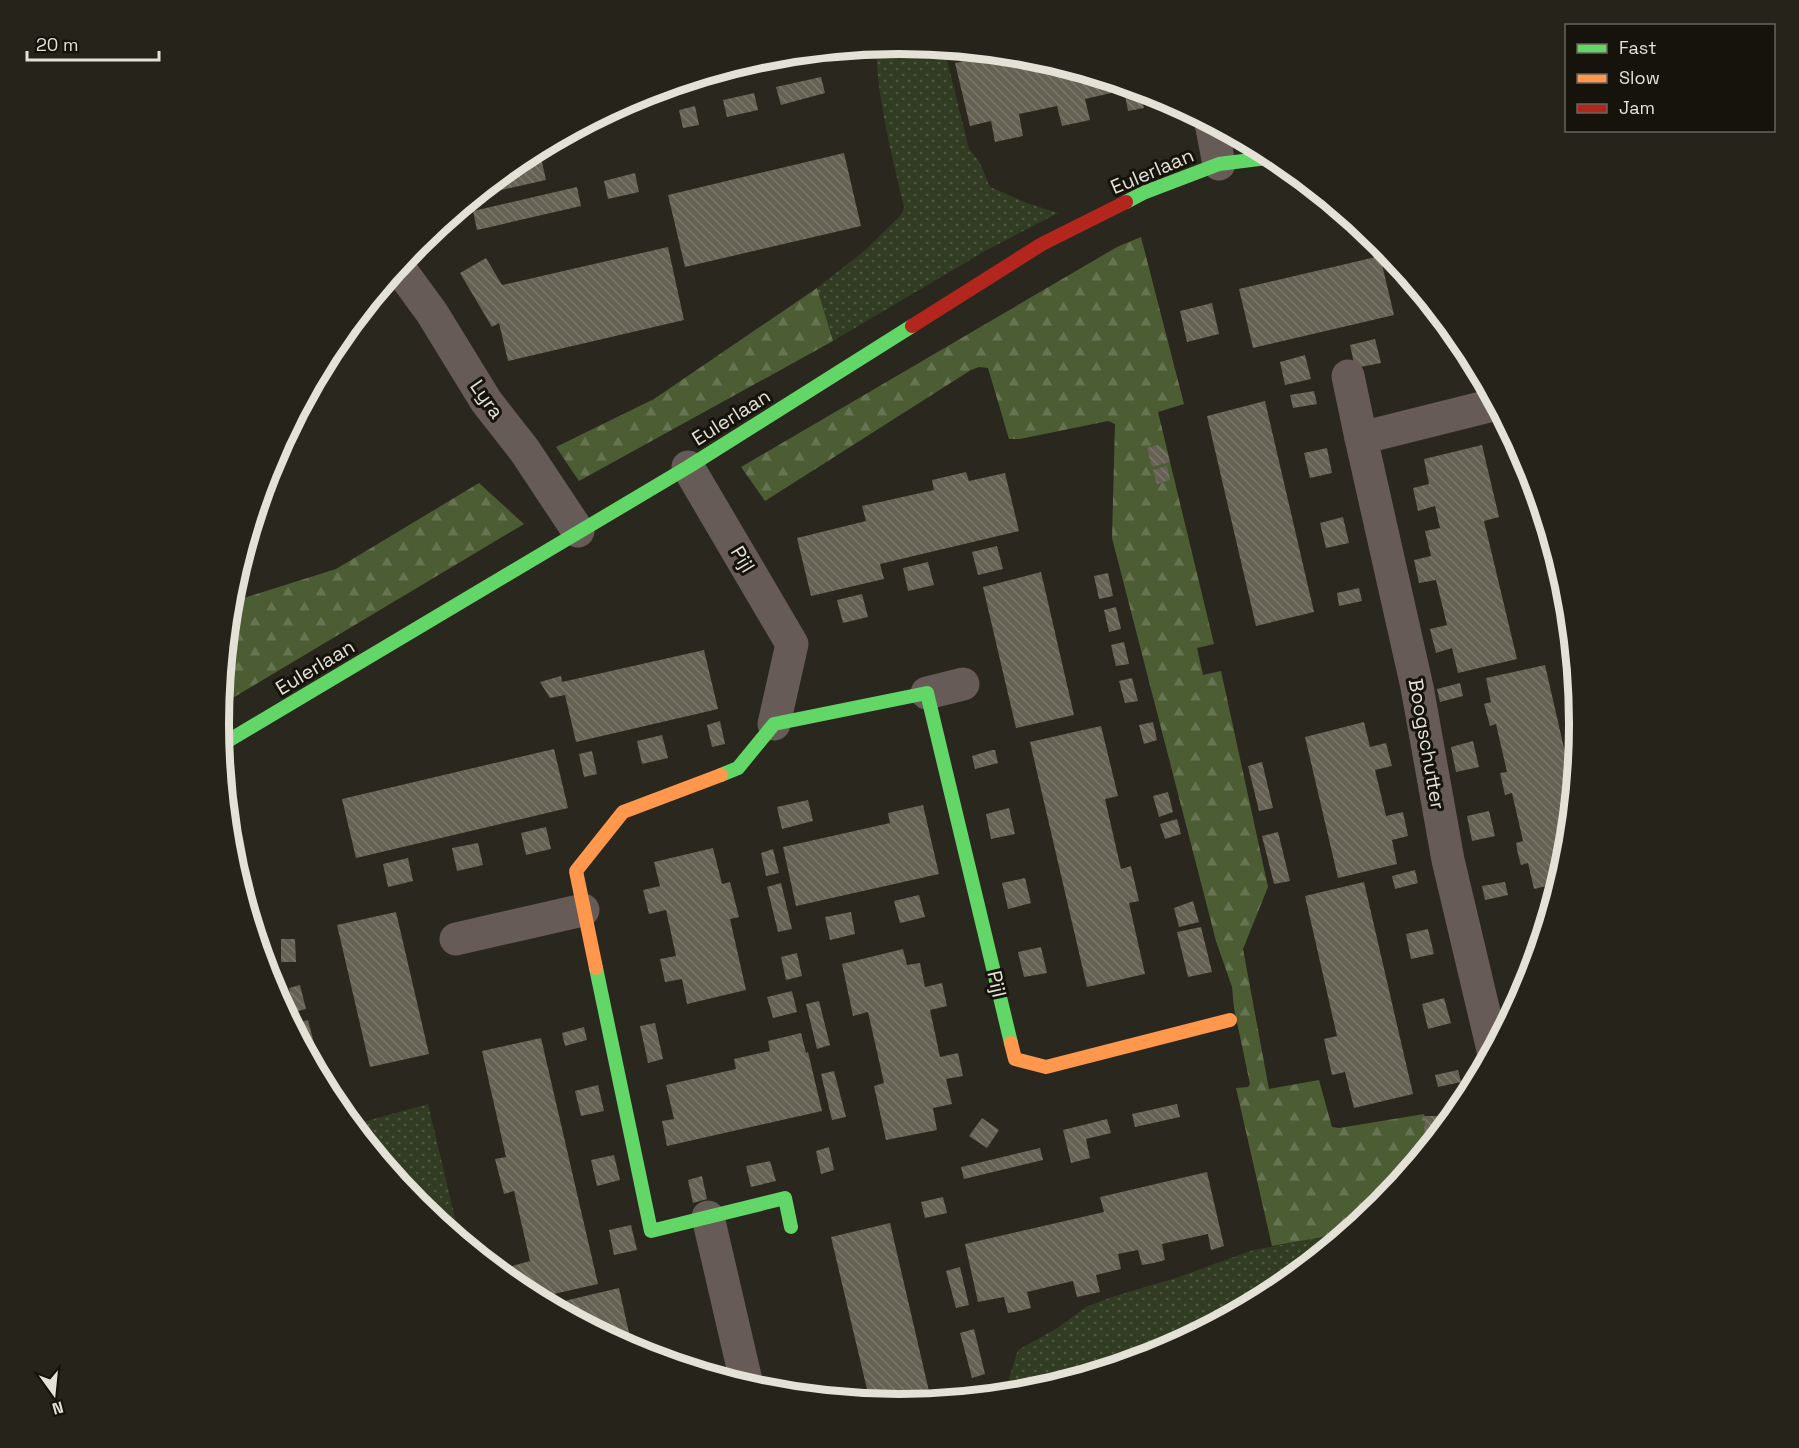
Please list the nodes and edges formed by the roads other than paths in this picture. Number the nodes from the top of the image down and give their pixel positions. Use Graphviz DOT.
graph roads {
  1 [pos="1213,132"];
  2 [pos="1259,159"];
  3 [pos="1219,164"];
  4 [pos="403,274"];
  5 [pos="1348,376"];
  6 [pos="1489,406"];
  7 [pos="1361,438"];
  8 [pos="688,467"];
  9 [pos="578,531"];
  10 [pos="963,684"];
  11 [pos="927,693"];
  12 [pos="774,724"];
  13 [pos="230,740"];
  14 [pos="583,910"];
  15 [pos="456,939"];
  16 [pos="1230,1020"];
  17 [pos="1490,1039"];
  18 [pos="708,1217"];
  19 [pos="791,1227"];
  20 [pos="745,1375"];
  1 -- 3 [label="street"];
  2 -- 3 [label="street, Eulerlaan"];
  3 -- 8 [label="street, Eulerlaan"];
  4 -- 9 [label="street, Lyra"];
  5 -- 7 [label="street, Boogschutter"];
  6 -- 7 [label="street"];
  7 -- 17 [label="street, Boogschutter"];
  8 -- 9 [label="street, Eulerlaan"];
  8 -- 12 [label="street, Pijl"];
  9 -- 13 [label="street, Eulerlaan"];
  10 -- 11 [label="street"];
  11 -- 12 [label="street"];
  11 -- 16 [label="street, Pijl"];
  12 -- 14 [label="street, Pijl"];
  14 -- 15 [label="street"];
  14 -- 18 [label="street, Pijl"];
  18 -- 19 [label="street, Pijl"];
  18 -- 20 [label="street"];
}
